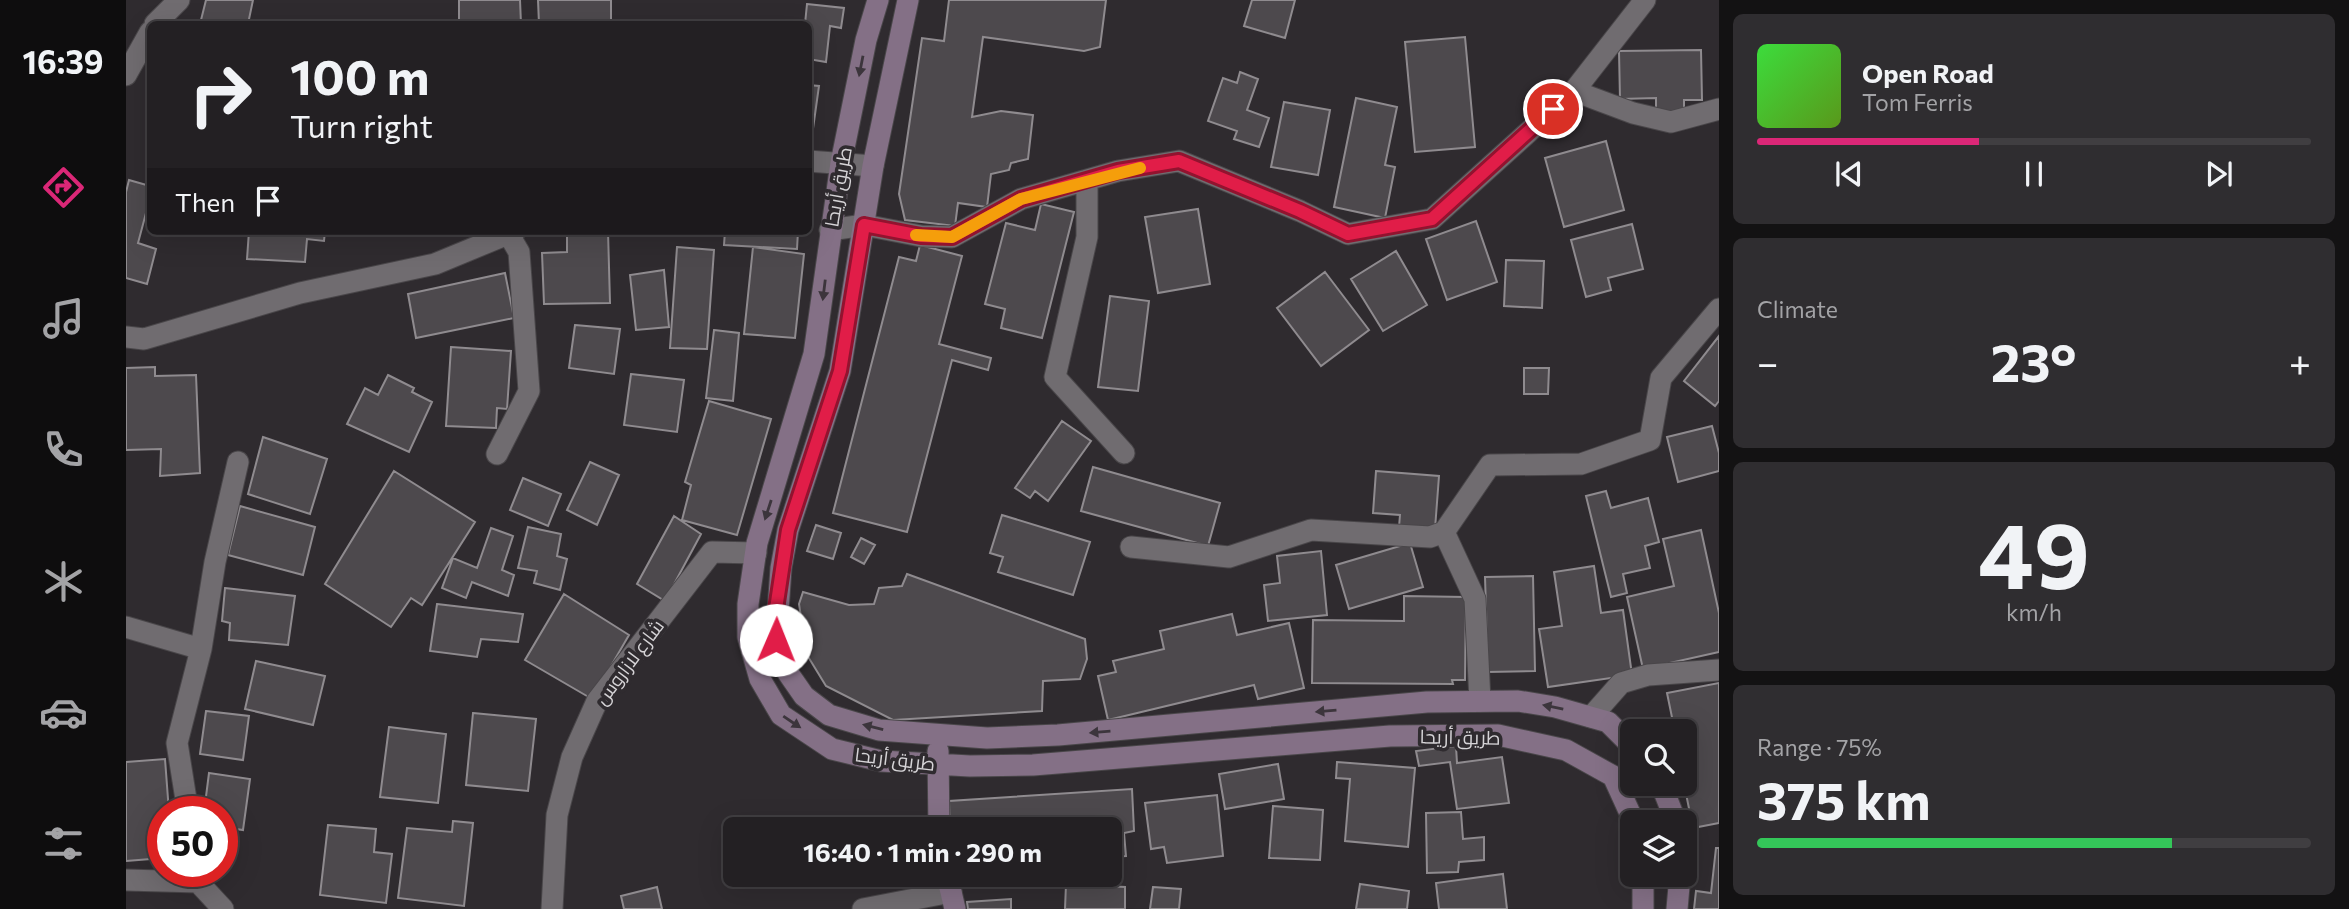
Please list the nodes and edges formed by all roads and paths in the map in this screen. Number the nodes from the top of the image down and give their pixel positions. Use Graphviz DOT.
graph roads {
  1 [pos="179,0"];
  2 [pos="878,0"];
  3 [pos="908,0"];
  4 [pos="1645,0"];
  5 [pos="158,21"];
  6 [pos="147,37"];
  7 [pos="126,75"];
  8 [pos="1574,91"];
  9 [pos="1719,109"];
  10 [pos="812,160"];
  11 [pos="841,163"];
  12 [pos="873,166"];
  13 [pos="1087,180"];
  14 [pos="864,225"];
  15 [pos="830,230"];
  16 [pos="507,235"];
  17 [pos="513,235"];
  18 [pos="1719,309"];
  19 [pos="126,337"];
  20 [pos="1124,453"];
  21 [pos="497,454"];
  22 [pos="238,463"];
  23 [pos="1444,532"];
  24 [pos="1131,547"];
  25 [pos="756,553"];
  26 [pos="126,627"];
  27 [pos="201,649"];
  28 [pos="1719,670"];
  29 [pos="1480,701"];
  30 [pos="1591,717"];
  31 [pos="939,734"];
  32 [pos="1620,734"];
  33 [pos="937,765"];
  34 [pos="185,796"];
  35 [pos="1629,810"];
  36 [pos="939,817"];
  37 [pos="147,879"];
  38 [pos="126,880"];
  39 [pos="206,887"];
  40 [pos="1643,887"];
  41 [pos="1679,887"];
  42 [pos="951,892"];
  43 [pos="223,909"];
  44 [pos="552,909"];
  45 [pos="863,909"];
  46 [pos="1643,909"];
  47 [pos="1677,909"];
  1 -- 5 [label="street"];
  2 -- 11 [label="main road, طريق أريحا, one-way"];
  3 -- 12 [label="main road, طريق أريحا"];
  4 -- 8 [label="street"];
  6 -- 7 [label="street"];
  8 -- 9 [label="street"];
  8 -- 13 [label="street"];
  10 -- 11 [label="street"];
  11 -- 12 [label="street"];
  11 -- 15 [label="main road, طريق أريحا"];
  12 -- 14 [label="main road, طريق أريحا"];
  13 -- 14 [label="street"];
  13 -- 20 [label="street"];
  14 -- 15 [label="street"];
  31 -- 14 [label="main road, طريق أريحا, one-way"];
  15 -- 25 [label="main road, طريق أريحا, one-way"];
  16 -- 19 [label="street"];
  17 -- 21 [label="street"];
  18 -- 23 [label="street"];
  22 -- 27 [label="street"];
  23 -- 24 [label="street"];
  23 -- 29 [label="street"];
  25 -- 33 [label="main road, طريق أريحا, one-way"];
  25 -- 44 [label="street, شارع لازاروس"];
  26 -- 27 [label="street"];
  27 -- 34 [label="street"];
  28 -- 30 [label="street"];
  30 -- 29 [label="main road, طريق أريحا, one-way"];
  29 -- 31 [label="main road, طريق أريحا, one-way"];
  30 -- 32 [label="main road, طريق أريحا"];
  31 -- 33 [label="main road"];
  33 -- 35 [label="main road, طريق أريحا"];
  33 -- 36 [label="main road"];
  37 -- 38 [label="street"];
  39 -- 43 [label="street"];
  40 -- 46 [label="main road"];
  41 -- 47 [label="main road"];
  42 -- 45 [label="street"];
}
